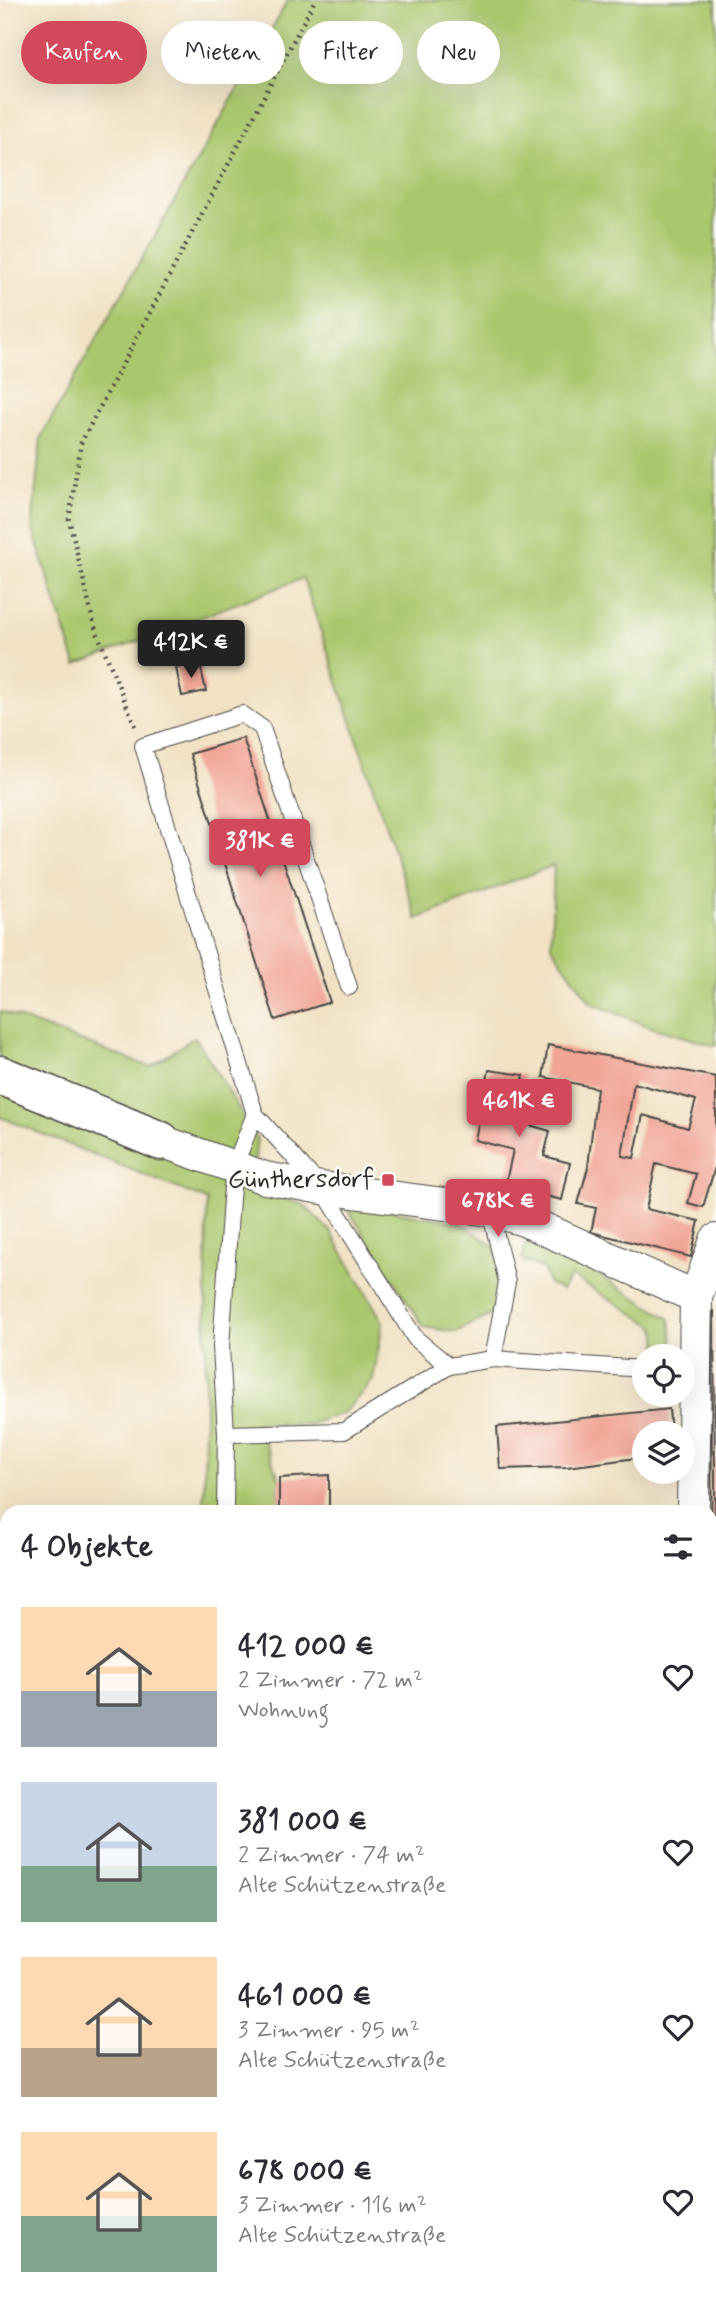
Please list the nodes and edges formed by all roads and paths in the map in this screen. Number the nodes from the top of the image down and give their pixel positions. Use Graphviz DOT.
graph roads {
  1 [pos="315,0"];
  2 [pos="143,746"];
  3 [pos="349,987"];
  4 [pos="0,1075"];
  5 [pos="255,1114"];
  6 [pos="176,1146"];
  7 [pos="234,1167"];
  8 [pos="310,1186"];
  9 [pos="490,1210"];
  10 [pos="716,1240"];
  11 [pos="696,1297"];
  12 [pos="691,1344"];
  13 [pos="493,1359"];
  14 [pos="449,1366"];
  15 [pos="632,1368"];
  16 [pos="689,1407"];
  17 [pos="226,1434"];
  18 [pos="225,1505"];
  19 [pos="693,1505"];
  1 -- 2 [label="path"];
  2 -- 3 [label="lane"];
  2 -- 5 [label="lane"];
  4 -- 6 [label="street"];
  5 -- 7 [label="lane"];
  5 -- 8 [label="lane"];
  6 -- 7 [label="street"];
  7 -- 8 [label="street"];
  7 -- 17 [label="lane"];
  8 -- 9 [label="street"];
  8 -- 14 [label="lane"];
  9 -- 11 [label="street"];
  9 -- 13 [label="lane"];
  10 -- 11 [label="street"];
  11 -- 12 [label="street"];
  13 -- 14 [label="lane"];
  13 -- 15 [label="lane"];
  14 -- 17 [label="lane"];
  16 -- 19 [label="street"];
  17 -- 18 [label="lane"];
}
